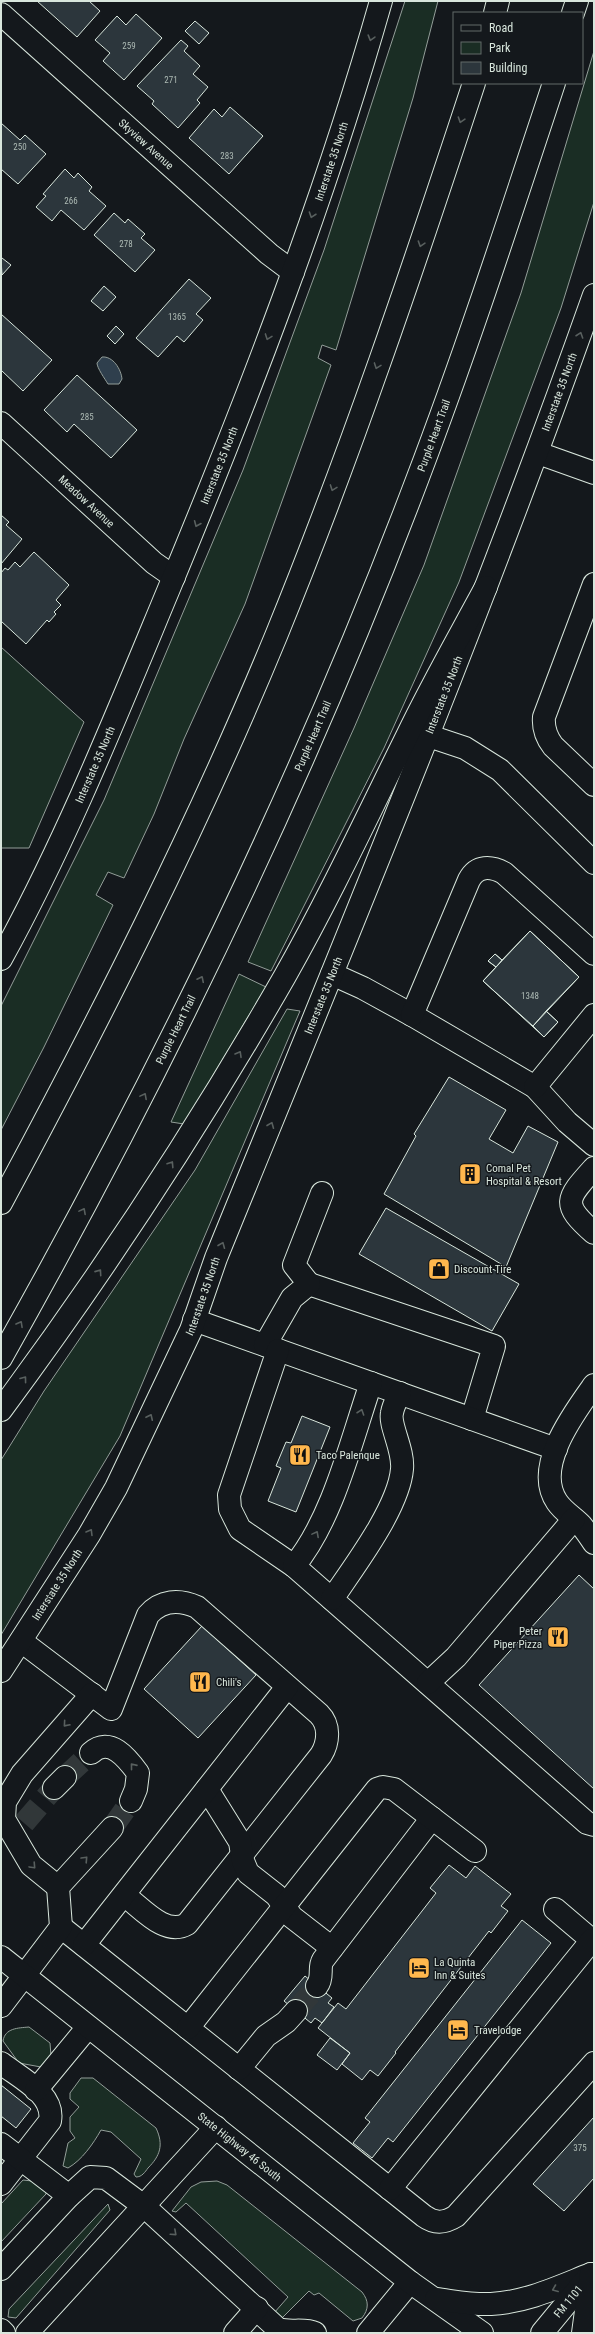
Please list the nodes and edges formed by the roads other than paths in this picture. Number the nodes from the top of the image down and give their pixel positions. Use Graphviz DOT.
graph roads {
  1 [pos="381,1"];
  2 [pos="490,1"];
  3 [pos="498,1"];
  4 [pos="576,1"];
  5 [pos="489,12"];
  6 [pos="495,12"];
  7 [pos="573,12"];
  8 [pos="1,14"];
  9 [pos="474,84"];
  10 [pos="554,84"];
  11 [pos="293,272"];
  12 [pos="594,295"];
  13 [pos="1,423"];
  14 [pos="538,453"];
  15 [pos="594,473"];
  16 [pos="174,577"];
  17 [pos="594,584"];
  18 [pos="486,587"];
  19 [pos="429,736"];
  20 [pos="594,785"];
  21 [pos="594,863"];
  22 [pos="590,943"];
  23 [pos="1,960"];
  24 [pos="332,974"];
  25 [pos="412,1015"];
  26 [pos="594,1015"];
  27 [pos="535,1087"];
  28 [pos="594,1145"];
  29 [pos="594,1168"];
  30 [pos="322,1193"];
  31 [pos="1,1203"];
  32 [pos="594,1233"];
  33 [pos="309,1284"];
  34 [pos="194,1320"];
  35 [pos="271,1347"];
  36 [pos="1,1358"];
  37 [pos="371,1383"];
  38 [pos="594,1385"];
  39 [pos="400,1393"];
  40 [pos="588,1408"];
  41 [pos="1,1410"];
  42 [pos="472,1419"];
  43 [pos="556,1449"];
  44 [pos="574,1519"];
  45 [pos="594,1543"];
  46 [pos="294,1566"];
  47 [pos="332,1599"];
  48 [pos="21,1641"];
  49 [pos="1,1671"];
  50 [pos="428,1683"];
  51 [pos="287,1687"];
  52 [pos="92,1694"];
  53 [pos="91,1753"];
  54 [pos="207,1789"];
  55 [pos="131,1801"];
  56 [pos="432,1818"];
  57 [pos="594,1825"];
  58 [pos="112,1828"];
  59 [pos="475,1851"];
  60 [pos="243,1854"];
  61 [pos="58,1887"];
  62 [pos="124,1895"];
  63 [pos="284,1906"];
  64 [pos="556,1909"];
  65 [pos="61,1927"];
  66 [pos="593,1941"];
  67 [pos="84,1945"];
  68 [pos="332,1948"];
  69 [pos="1,1957"];
  70 [pos="25,1977"];
  71 [pos="317,1986"];
  72 [pos="1,2006"];
  73 [pos="296,2010"];
  74 [pos="88,2027"];
  75 [pos="188,2028"];
  76 [pos="1,2063"];
  77 [pos="594,2063"];
  78 [pos="239,2069"];
  79 [pos="36,2090"];
  80 [pos="216,2127"];
  81 [pos="1,2144"];
  82 [pos="21,2160"];
  83 [pos="1,2184"];
  84 [pos="390,2189"];
  85 [pos="69,2196"];
  86 [pos="145,2207"];
  87 [pos="1,2269"];
  88 [pos="592,2272"];
  89 [pos="410,2282"];
  90 [pos="434,2299"];
  91 [pos="257,2308"];
  92 [pos="1,2330"];
  93 [pos="283,2332"];
  94 [pos="4,2333"];
  95 [pos="27,2333"];
  96 [pos="235,2333"];
  97 [pos="315,2333"];
  98 [pos="368,2333"];
  99 [pos="482,2333"];
  100 [pos="542,2333"];
  101 [pos="583,2333"];
  1 -- 11 [label="main road, Interstate 35 North, one-way"];
  2 -- 5 [label="main road"];
  3 -- 6 [label="main road"];
  4 -- 7 [label="main road"];
  8 -- 11 [label="main road, Skyview Avenue"];
  9 -- 31 [label="main road, one-way"];
  36 -- 10 [label="main road, Purple Heart Trail, one-way"];
  11 -- 16 [label="main road, Interstate 35 North, one-way"];
  14 -- 12 [label="main road, Interstate 35 North, one-way"];
  13 -- 16 [label="main road, Meadow Avenue"];
  14 -- 15 [label="main road"];
  14 -- 18 [label="main road, Interstate 35 North"];
  16 -- 23 [label="main road, Interstate 35 North"];
  17 -- 20 [label="main road"];
  18 -- 19 [label="main road, Interstate 35 North"];
  41 -- 18 [label="main road, one-way"];
  19 -- 21 [label="main road"];
  19 -- 24 [label="main road, Interstate 35 North"];
  22 -- 25 [label="main road"];
  24 -- 25 [label="main road"];
  34 -- 24 [label="main road, Interstate 35 North, one-way"];
  25 -- 27 [label="main road"];
  26 -- 27 [label="main road"];
  27 -- 28 [label="main road"];
  29 -- 32 [label="main road"];
  30 -- 33 [label="main road"];
  33 -- 35 [label="main road"];
  33 -- 42 [label="main road"];
  34 -- 35 [label="main road"];
  48 -- 34 [label="main road, Interstate 35 North, one-way"];
  35 -- 37 [label="main road"];
  35 -- 46 [label="main road"];
  37 -- 39 [label="main road"];
  46 -- 37 [label="main road, one-way"];
  38 -- 40 [label="main road"];
  39 -- 42 [label="main road"];
  39 -- 47 [label="main road"];
  40 -- 43 [label="main road"];
  42 -- 43 [label="main road"];
  43 -- 44 [label="main road"];
  44 -- 45 [label="main road"];
  44 -- 50 [label="main road"];
  46 -- 47 [label="main road"];
  47 -- 50 [label="main road"];
  48 -- 49 [label="main road, Interstate 35 North"];
  48 -- 52 [label="main road"];
  50 -- 57 [label="main road"];
  51 -- 52 [label="main road"];
  51 -- 54 [label="main road"];
  51 -- 60 [label="main road"];
  52 -- 61 [label="main road, one-way"];
  55 -- 53 [label="main road, one-way"];
  54 -- 60 [label="main road"];
  54 -- 62 [label="main road"];
  56 -- 59 [label="main road"];
  56 -- 63 [label="main road"];
  56 -- 68 [label="main road"];
  61 -- 58 [label="main road, one-way"];
  60 -- 62 [label="main road"];
  60 -- 63 [label="main road"];
  61 -- 65 [label="main road"];
  62 -- 67 [label="main road"];
  63 -- 68 [label="main road"];
  63 -- 75 [label="main road"];
  64 -- 66 [label="main road"];
  65 -- 67 [label="main road"];
  65 -- 70 [label="main road"];
  66 -- 84 [label="main road"];
  67 -- 75 [label="main road"];
  68 -- 71 [label="main road"];
  69 -- 70 [label="main road, State Highway 46 South"];
  70 -- 72 [label="main road"];
  70 -- 74 [label="main road, State Highway 46 South"];
  73 -- 78 [label="main road"];
  74 -- 79 [label="main road"];
  74 -- 80 [label="main road, State Highway 46 South"];
  75 -- 78 [label="main road"];
  76 -- 79 [label="main road"];
  77 -- 84 [label="main road"];
  78 -- 84 [label="main road"];
  79 -- 82 [label="main road"];
  80 -- 86 [label="main road"];
  80 -- 89 [label="main road, State Highway 46 South"];
  81 -- 82 [label="main road"];
  82 -- 83 [label="main road"];
  82 -- 85 [label="main road"];
  85 -- 86 [label="main road"];
  85 -- 87 [label="main road"];
  86 -- 91 [label="main road, one-way"];
  86 -- 95 [label="main road"];
  88 -- 90 [label="main road, one-way"];
  88 -- 100 [label="main road, FM 1101 / FM 1101"];
  88 -- 101 [label="main road"];
  89 -- 90 [label="main road, State Highway 46 South"];
  89 -- 98 [label="main road"];
  90 -- 99 [label="main road, State Highway 46 South"];
  91 -- 93 [label="main road"];
  91 -- 96 [label="main road"];
  92 -- 94 [label="main road"];
  93 -- 97 [label="main road"];
}
